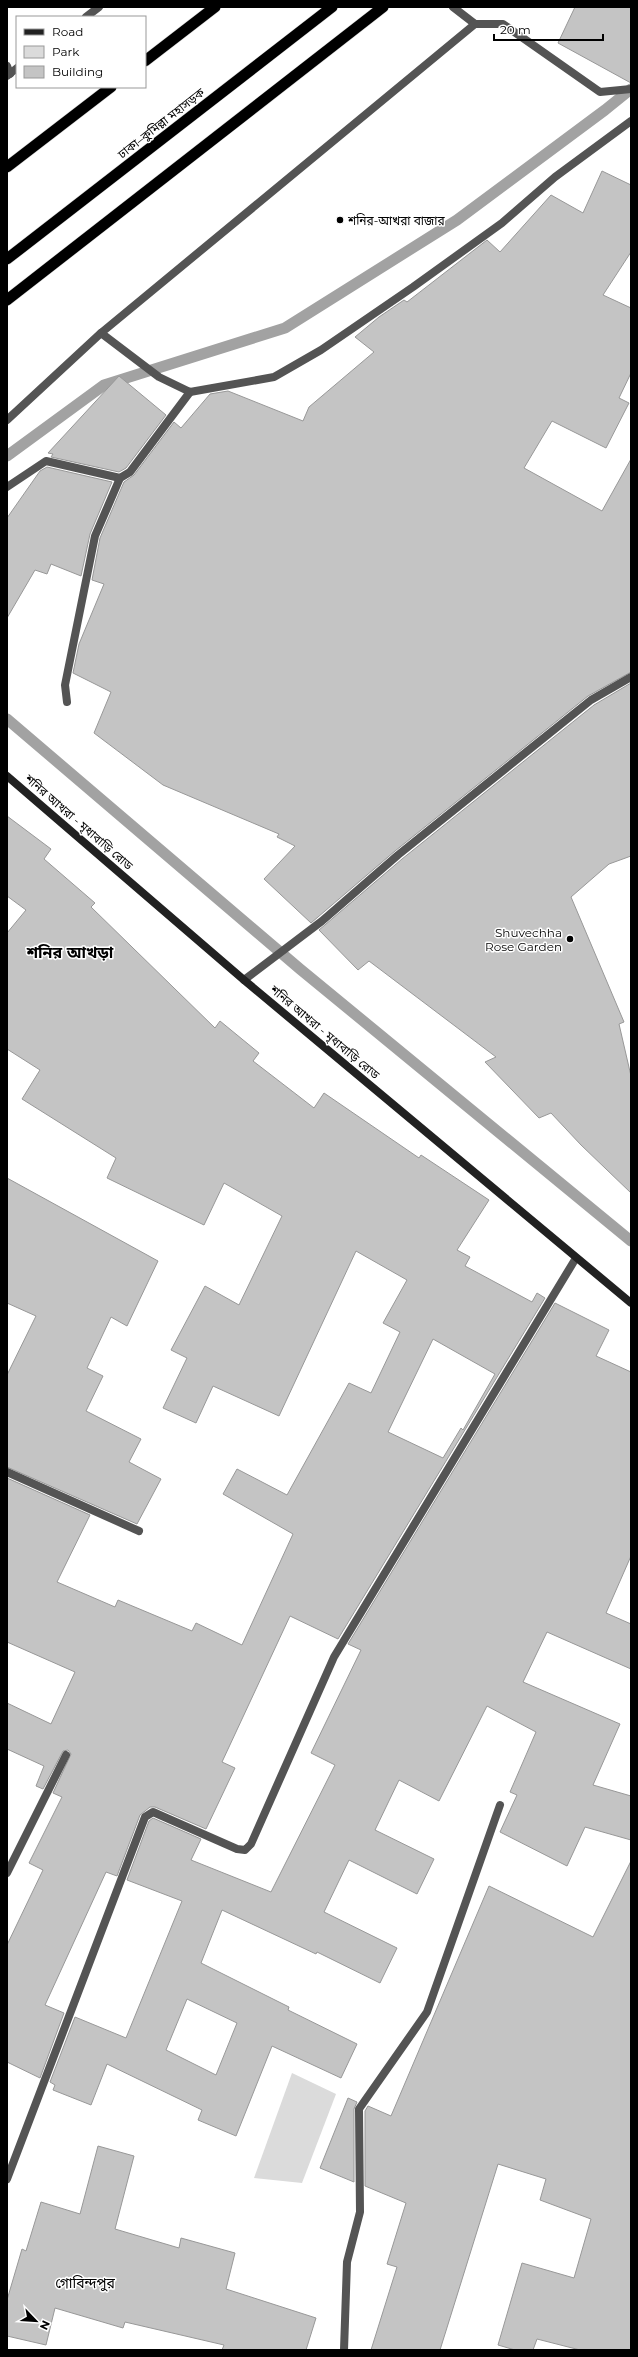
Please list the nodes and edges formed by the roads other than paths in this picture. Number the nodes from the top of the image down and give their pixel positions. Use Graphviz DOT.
graph roads {
  1 [pos="99,7"];
  2 [pos="215,7"];
  3 [pos="332,7"];
  4 [pos="383,7"];
  5 [pos="453,7"];
  6 [pos="87,16"];
  7 [pos="474,24"];
  8 [pos="146,60"];
  9 [pos="7,66"];
  10 [pos="16,69"];
  11 [pos="8,75"];
  12 [pos="110,88"];
  13 [pos="631,89"];
  14 [pos="631,121"];
  15 [pos="7,167"];
  16 [pos="7,259"];
  17 [pos="7,300"];
  18 [pos="101,333"];
  19 [pos="190,392"];
  20 [pos="7,420"];
  21 [pos="120,478"];
  22 [pos="7,487"];
  23 [pos="631,677"];
  24 [pos="67,702"];
  25 [pos="7,776"];
  26 [pos="244,980"];
  27 [pos="576,1258"];
  28 [pos="631,1302"];
  29 [pos="7,1472"];
  30 [pos="139,1531"];
  31 [pos="66,1754"];
  32 [pos="500,1805"];
  33 [pos="7,1873"];
  34 [pos="7,2179"];
  35 [pos="344,2350"];
  1 -- 6 [label="street"];
  2 -- 8 [label="highway"];
  3 -- 16 [label="highway, ঢাকা–কুমিল্লা মহাসড়ক"];
  4 -- 17 [label="highway"];
  5 -- 7 [label="street"];
  7 -- 13 [label="street"];
  7 -- 18 [label="street"];
  9 -- 11 [label="street"];
  10 -- 11 [label="street"];
  12 -- 15 [label="highway"];
  14 -- 19 [label="street"];
  18 -- 19 [label="street"];
  18 -- 20 [label="street"];
  19 -- 21 [label="street"];
  21 -- 22 [label="street"];
  21 -- 24 [label="street"];
  23 -- 26 [label="street"];
  25 -- 26 [label="main road, শনির আখরা - মৃধাবাড়ি রোড"];
  26 -- 27 [label="main road, শনির আখরা - মৃধাবাড়ি রোড"];
  27 -- 28 [label="main road, শনির আখরা - মৃধাবাড়ি রোড"];
  27 -- 34 [label="street"];
  29 -- 30 [label="street"];
  31 -- 33 [label="street"];
  32 -- 35 [label="street"];
}
